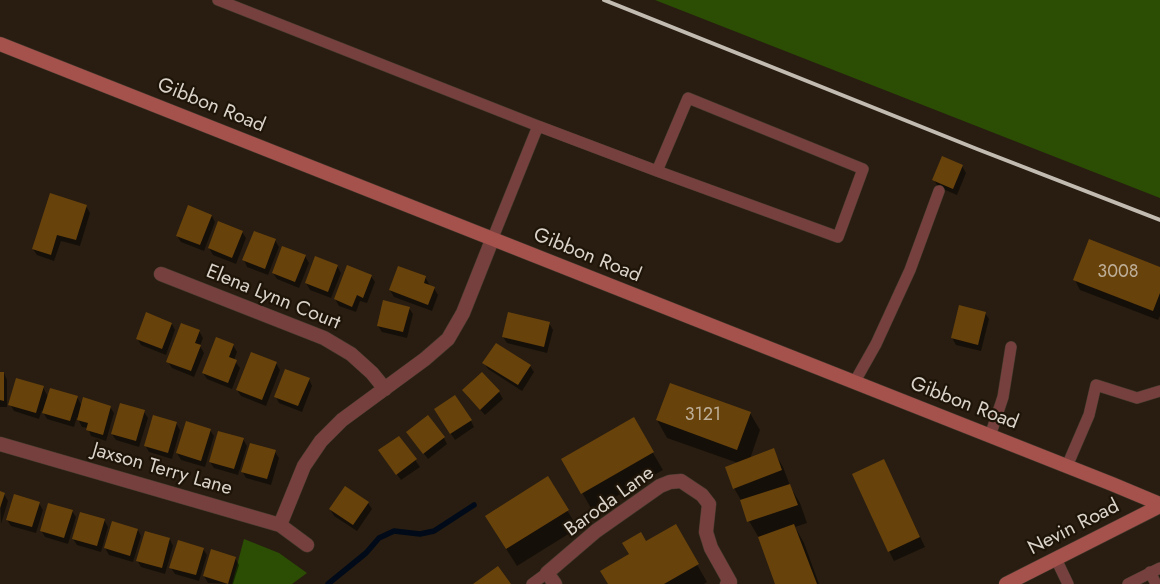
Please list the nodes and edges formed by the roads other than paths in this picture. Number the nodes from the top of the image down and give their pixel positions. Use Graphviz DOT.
graph roads {
  1 [pos="218,0"];
  2 [pos="0,44"];
  3 [pos="538,126"];
  4 [pos="657,171"];
  5 [pos="939,191"];
  6 [pos="492,240"];
  7 [pos="161,274"];
  8 [pos="1011,347"];
  9 [pos="854,383"];
  10 [pos="384,389"];
  11 [pos="1160,391"];
  12 [pos="990,436"];
  13 [pos="0,444"];
  14 [pos="1067,466"];
  15 [pos="1160,505"];
  16 [pos="280,525"];
  17 [pos="308,545"];
  18 [pos="1056,559"];
  19 [pos="1155,570"];
  20 [pos="551,579"];
  21 [pos="1014,582"];
  22 [pos="532,584"];
  23 [pos="727,584"];
  24 [pos="1068,584"];
  25 [pos="1128,584"];
  26 [pos="1156,584"];
  1 -- 3 [label="lane"];
  2 -- 6 [label="main road, Gibbon Road"];
  3 -- 4 [label="lane"];
  3 -- 6 [label="lane"];
  4 -- 4 [label="lane"];
  5 -- 9 [label="lane"];
  6 -- 9 [label="main road, Gibbon Road"];
  6 -- 10 [label="street"];
  7 -- 10 [label="street, Elena Lynn Court"];
  8 -- 12 [label="lane"];
  9 -- 12 [label="main road, Gibbon Road"];
  10 -- 16 [label="street"];
  11 -- 14 [label="lane"];
  12 -- 14 [label="main road, Gibbon Road"];
  13 -- 16 [label="street, Jaxson Terry Lane"];
  14 -- 15 [label="main road, Gibbon Road"];
  15 -- 18 [label="main road, Nevin Road"];
  16 -- 17 [label="street, Jaxson Terry Lane"];
  18 -- 21 [label="main road, Nevin Road"];
  18 -- 24 [label="lane"];
  19 -- 25 [label="lane"];
  19 -- 26 [label="lane"];
  20 -- 22 [label="lane"];
  20 -- 23 [label="street, Baroda Lane"];
}
